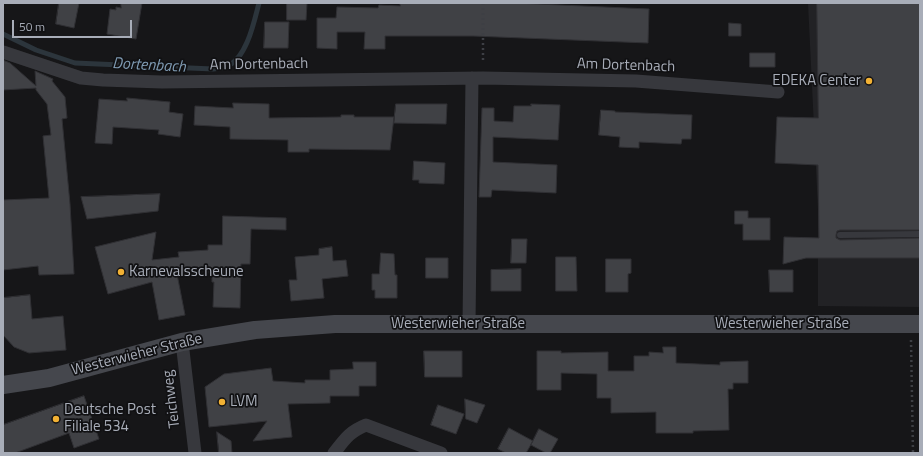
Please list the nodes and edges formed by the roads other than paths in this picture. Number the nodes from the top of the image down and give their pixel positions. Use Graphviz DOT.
graph roads {
  1 [pos="3,52"];
  2 [pos="478,78"];
  3 [pos="778,92"];
  4 [pos="920,234"];
  5 [pos="840,235"];
  6 [pos="469,324"];
  7 [pos="915,324"];
  8 [pos="182,342"];
  9 [pos="3,384"];
  10 [pos="195,453"];
  11 [pos="334,453"];
  12 [pos="441,453"];
  1 -- 2 [label="street, Am Dortenbach"];
  2 -- 3 [label="street, Am Dortenbach"];
  2 -- 6 [label="street"];
  4 -- 5 [label="lane"];
  6 -- 7 [label="main road, Westerwieher Straße"];
  6 -- 8 [label="main road, Westerwieher Straße"];
  8 -- 9 [label="main road, Westerwieher Straße"];
  8 -- 10 [label="street, Teichweg"];
  11 -- 12 [label="street"];
}
